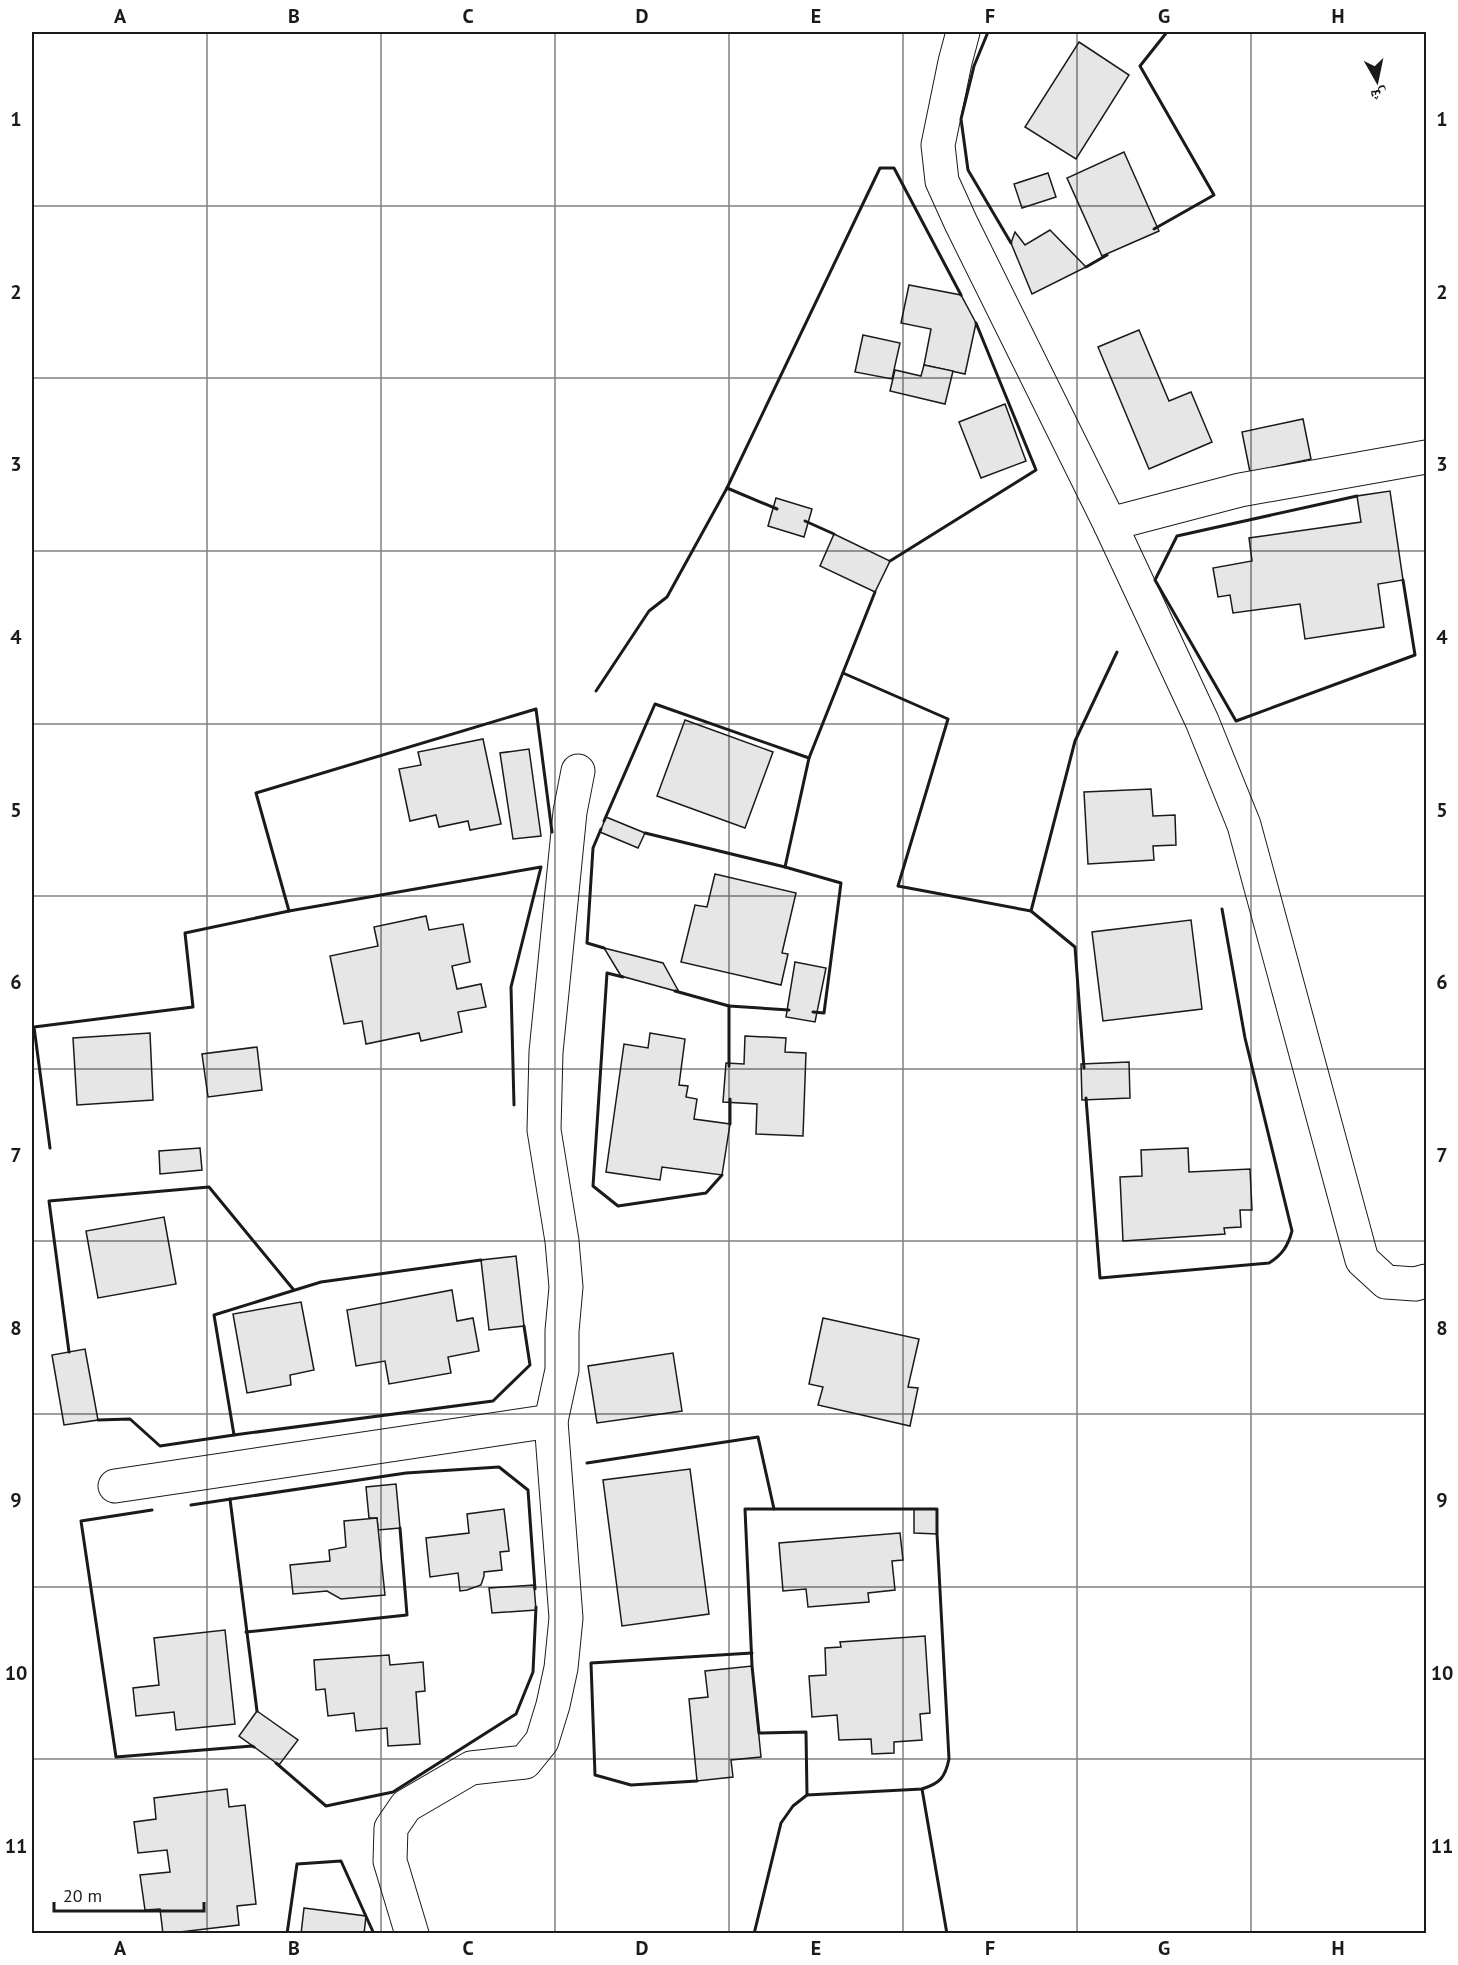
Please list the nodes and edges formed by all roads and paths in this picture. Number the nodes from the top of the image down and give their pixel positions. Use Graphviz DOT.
graph roads {
  1 [pos="963,32"];
  2 [pos="1426,457"];
  3 [pos="1110,524"];
  4 [pos="578,771"];
  5 [pos="1426,1281"];
  6 [pos="551,1421"];
  7 [pos="115,1486"];
  8 [pos="412,1934"];
  1 -- 3 [label="street"];
  2 -- 3 [label="street"];
  3 -- 5 [label="street"];
  4 -- 6 [label="street"];
  6 -- 7 [label="street"];
  6 -- 8 [label="street"];
}
